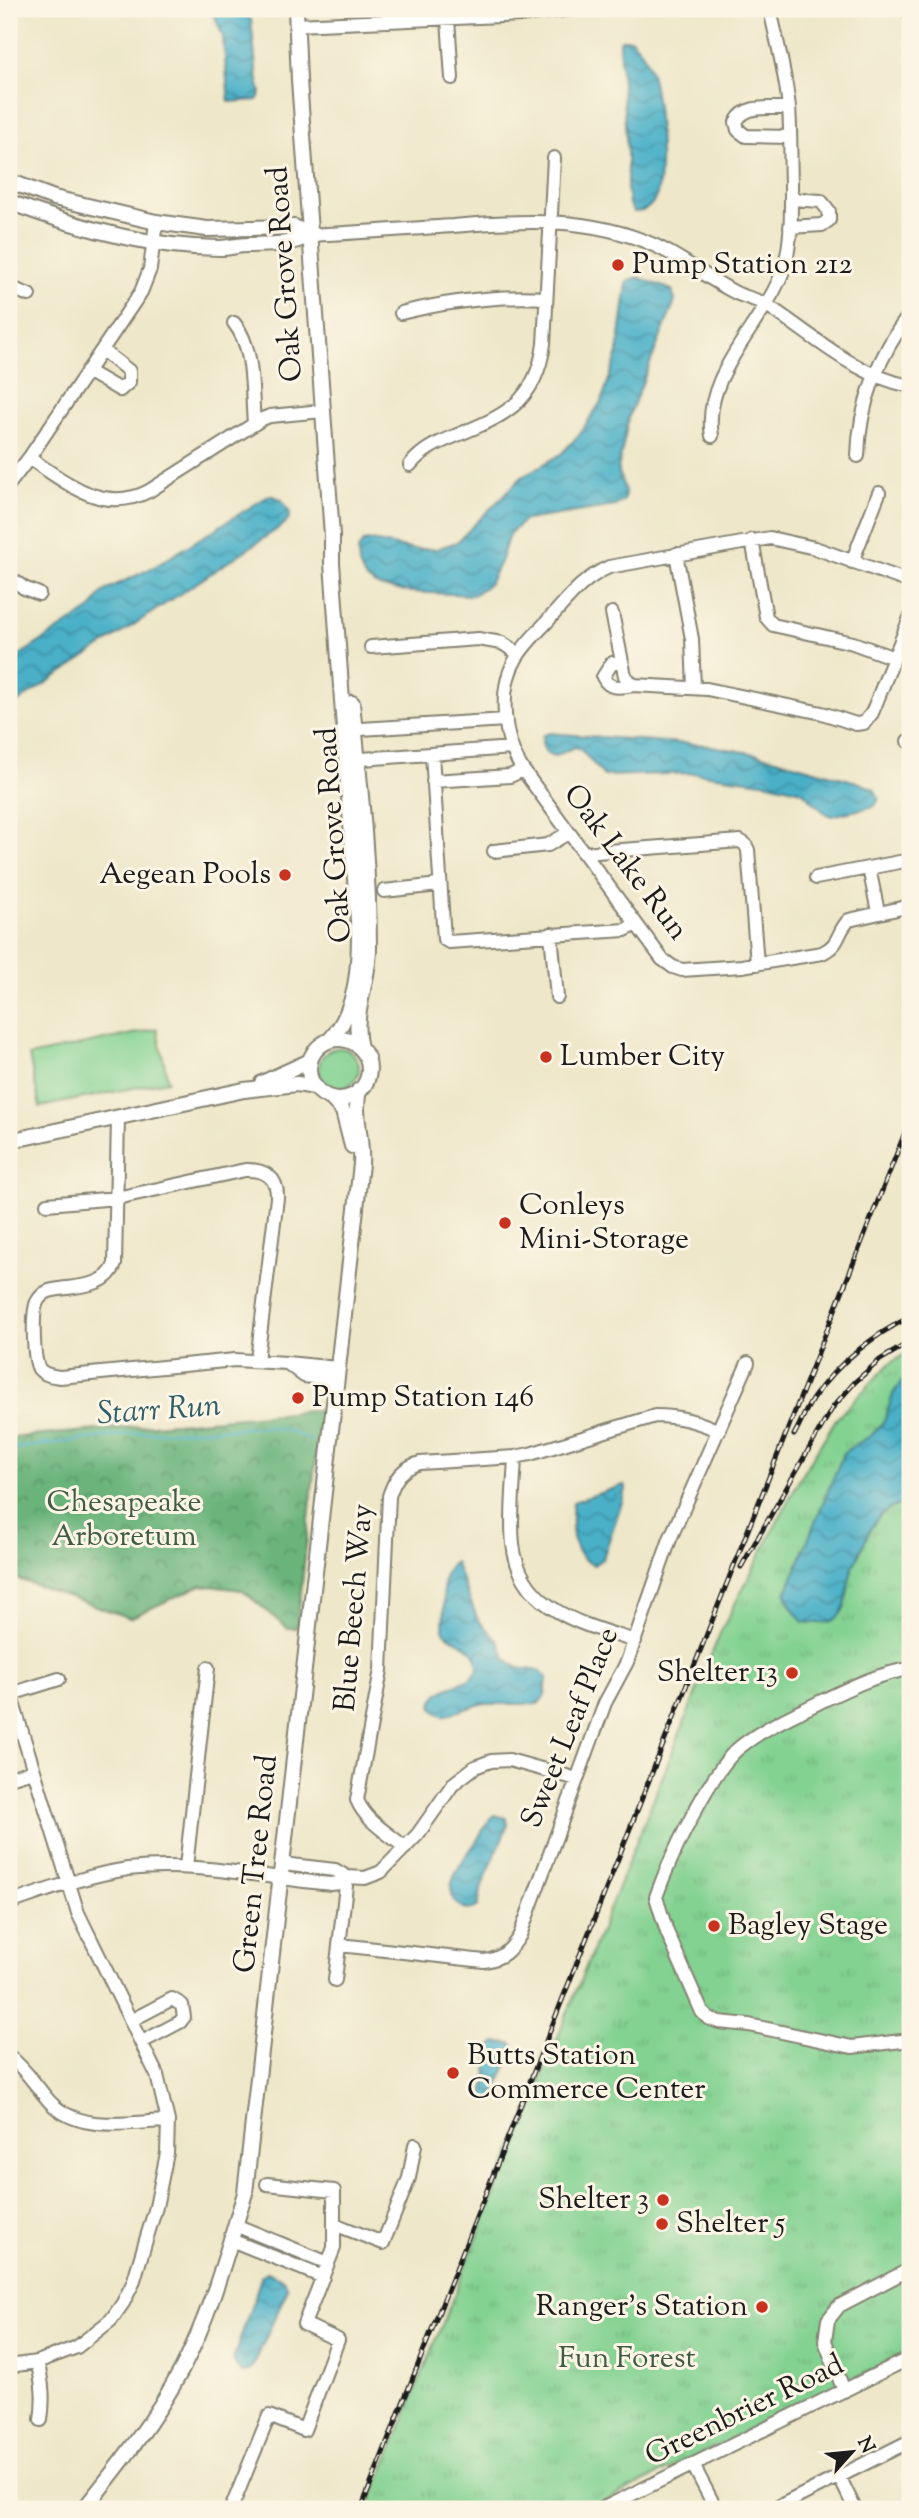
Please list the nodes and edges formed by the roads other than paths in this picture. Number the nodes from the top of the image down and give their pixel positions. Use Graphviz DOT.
graph roads {
  1 [pos="296,9"];
  2 [pos="574,9"];
  3 [pos="771,9"];
  4 [pos="909,9"];
  5 [pos="910,15"];
  6 [pos="448,19"];
  7 [pos="296,25"];
  8 [pos="452,78"];
  9 [pos="789,108"];
  10 [pos="790,137"];
  11 [pos="554,158"];
  12 [pos="11,182"];
  13 [pos="791,199"];
  14 [pos="9,203"];
  15 [pos="550,221"];
  16 [pos="156,222"];
  17 [pos="790,227"];
  18 [pos="310,235"];
  19 [pos="154,242"];
  20 [pos="9,287"];
  21 [pos="29,295"];
  22 [pos="546,298"];
  23 [pos="765,304"];
  24 [pos="401,313"];
  25 [pos="910,314"];
  26 [pos="234,323"];
  27 [pos="102,350"];
  28 [pos="87,371"];
  29 [pos="876,375"];
  30 [pos="910,386"];
  31 [pos="323,411"];
  32 [pos="254,423"];
  33 [pos="712,436"];
  34 [pos="858,456"];
  35 [pos="29,458"];
  36 [pos="410,465"];
  37 [pos="9,484"];
  38 [pos="879,493"];
  39 [pos="752,540"];
  40 [pos="676,554"];
  41 [pos="852,562"];
  42 [pos="9,577"];
  43 [pos="910,582"];
  44 [pos="39,594"];
  45 [pos="612,613"];
  46 [pos="910,618"];
  47 [pos="371,648"];
  48 [pos="519,654"];
  49 [pos="894,658"];
  50 [pos="622,661"];
  51 [pos="633,685"];
  52 [pos="694,688"];
  53 [pos="506,720"];
  54 [pos="350,730"];
  55 [pos="512,748"];
  56 [pos="432,754"];
  57 [pos="352,760"];
  58 [pos="523,771"];
  59 [pos="433,781"];
  60 [pos="568,832"];
  61 [pos="494,851"];
  62 [pos="583,853"];
  63 [pos="910,860"];
  64 [pos="869,868"];
  65 [pos="816,878"];
  66 [pos="439,885"];
  67 [pos="384,891"];
  68 [pos="910,906"];
  69 [pos="878,912"];
  70 [pos="636,924"];
  71 [pos="551,934"];
  72 [pos="757,964"];
  73 [pos="557,996"];
  74 [pos="330,1040"];
  75 [pos="360,1048"];
  76 [pos="310,1061"];
  77 [pos="315,1087"];
  78 [pos="244,1090"];
  79 [pos="359,1090"];
  80 [pos="331,1098"];
  81 [pos="118,1118"];
  82 [pos="9,1140"];
  83 [pos="358,1184"];
  84 [pos="117,1198"];
  85 [pos="47,1203"];
  86 [pos="257,1360"];
  87 [pos="748,1363"];
  88 [pos="336,1374"];
  89 [pos="719,1431"];
  90 [pos="515,1457"];
  91 [pos="635,1641"];
  92 [pos="208,1668"];
  93 [pos="910,1669"];
  94 [pos="59,1679"];
  95 [pos="10,1692"];
  96 [pos="33,1770"];
  97 [pos="9,1778"];
  98 [pos="577,1779"];
  99 [pos="405,1848"];
  100 [pos="283,1864"];
  101 [pos="186,1867"];
  102 [pos="347,1877"];
  103 [pos="281,1879"];
  104 [pos="69,1884"];
  105 [pos="9,1903"];
  106 [pos="340,1945"];
  107 [pos="335,1980"];
  108 [pos="132,2020"];
  109 [pos="910,2040"];
  110 [pos="142,2042"];
  111 [pos="9,2056"];
  112 [pos="168,2121"];
  113 [pos="415,2145"];
  114 [pos="267,2184"];
  115 [pos="334,2224"];
  116 [pos="233,2232"];
  117 [pos="328,2263"];
  118 [pos="910,2269"];
  119 [pos="323,2277"];
  120 [pos="910,2358"];
  121 [pos="37,2362"];
  122 [pos="9,2366"];
  123 [pos="844,2391"];
  124 [pos="41,2420"];
  125 [pos="910,2441"];
  126 [pos="694,2465"];
  127 [pos="839,2476"];
  128 [pos="611,2507"];
  129 [pos="84,2509"];
  130 [pos="231,2509"];
  131 [pos="716,2509"];
  132 [pos="774,2509"];
  133 [pos="855,2509"];
  1 -- 7 [label="street, Oak Grove Road"];
  2 -- 6 [label="street"];
  3 -- 9 [label="street"];
  4 -- 5 [label="street"];
  6 -- 7 [label="street"];
  6 -- 8 [label="street"];
  7 -- 18 [label="street, Oak Grove Road"];
  9 -- 10 [label="street"];
  9 -- 10 [label="street"];
  10 -- 13 [label="street"];
  11 -- 15 [label="street"];
  12 -- 14 [label="street"];
  12 -- 16 [label="street"];
  13 -- 17 [label="street"];
  13 -- 17 [label="street"];
  14 -- 19 [label="street"];
  15 -- 18 [label="street"];
  15 -- 22 [label="street"];
  15 -- 23 [label="street"];
  16 -- 18 [label="street"];
  16 -- 19 [label="street"];
  17 -- 23 [label="street"];
  18 -- 19 [label="street"];
  18 -- 31 [label="street, Oak Grove Road"];
  19 -- 27 [label="street"];
  20 -- 21 [label="street"];
  22 -- 24 [label="street"];
  22 -- 36 [label="street"];
  23 -- 29 [label="street"];
  23 -- 33 [label="street"];
  25 -- 29 [label="street"];
  26 -- 32 [label="street"];
  27 -- 28 [label="street"];
  27 -- 28 [label="street"];
  28 -- 35 [label="street"];
  29 -- 30 [label="street"];
  29 -- 34 [label="street"];
  31 -- 32 [label="street"];
  31 -- 54 [label="street, Oak Grove Road"];
  32 -- 35 [label="street"];
  35 -- 37 [label="street"];
  38 -- 41 [label="street"];
  39 -- 40 [label="street"];
  39 -- 41 [label="street"];
  39 -- 49 [label="street"];
  40 -- 48 [label="street"];
  40 -- 52 [label="street"];
  41 -- 43 [label="street"];
  42 -- 44 [label="street"];
  45 -- 50 [label="street"];
  46 -- 49 [label="street"];
  47 -- 48 [label="street"];
  48 -- 53 [label="street, Oak Lake Run"];
  49 -- 52 [label="street"];
  50 -- 51 [label="street"];
  50 -- 51 [label="street"];
  51 -- 52 [label="street"];
  53 -- 54 [label="street"];
  53 -- 55 [label="street, Oak Lake Run"];
  54 -- 57 [label="street, Oak Grove Road"];
  55 -- 56 [label="street"];
  55 -- 58 [label="street, Oak Lake Run"];
  56 -- 57 [label="street"];
  56 -- 59 [label="street"];
  57 -- 74 [label="street, Oak Grove Road"];
  57 -- 75 [label="street, Oak Grove Road"];
  58 -- 59 [label="street"];
  58 -- 60 [label="street, Oak Lake Run"];
  59 -- 66 [label="street"];
  60 -- 61 [label="street"];
  60 -- 62 [label="street, Oak Lake Run"];
  62 -- 70 [label="street, Oak Lake Run"];
  62 -- 72 [label="street"];
  63 -- 64 [label="street"];
  64 -- 65 [label="street"];
  64 -- 69 [label="street"];
  66 -- 67 [label="street"];
  66 -- 71 [label="street"];
  68 -- 69 [label="street, Oak Lake Run"];
  69 -- 72 [label="street, Oak Lake Run"];
  70 -- 71 [label="street"];
  70 -- 72 [label="street, Oak Lake Run"];
  71 -- 73 [label="street"];
  74 -- 75 [label="street"];
  74 -- 76 [label="street"];
  75 -- 79 [label="street"];
  76 -- 77 [label="street"];
  76 -- 78 [label="street"];
  77 -- 78 [label="street"];
  77 -- 80 [label="street"];
  78 -- 81 [label="street"];
  79 -- 80 [label="street"];
  79 -- 83 [label="street, Green Tree Road"];
  80 -- 83 [label="street, Green Tree Road"];
  81 -- 82 [label="street"];
  81 -- 84 [label="street"];
  83 -- 88 [label="street, Green Tree Road"];
  84 -- 85 [label="street"];
  84 -- 86 [label="street"];
  84 -- 86 [label="street"];
  86 -- 88 [label="street"];
  87 -- 89 [label="street, Sweet Leaf Place"];
  88 -- 100 [label="street, Green Tree Road"];
  89 -- 90 [label="street, Blue Beech Way"];
  89 -- 91 [label="street, Sweet Leaf Place"];
  90 -- 91 [label="street"];
  90 -- 99 [label="street, Blue Beech Way"];
  91 -- 98 [label="street, Sweet Leaf Place"];
  92 -- 101 [label="street"];
  93 -- 109 [label="street"];
  94 -- 95 [label="street"];
  95 -- 96 [label="street"];
  96 -- 97 [label="street"];
  96 -- 104 [label="street"];
  98 -- 99 [label="street"];
  98 -- 106 [label="street, Sweet Leaf Place"];
  99 -- 102 [label="street"];
  100 -- 102 [label="street"];
  100 -- 103 [label="street, Green Tree Road"];
  101 -- 103 [label="street"];
  101 -- 104 [label="street"];
  102 -- 103 [label="street"];
  102 -- 106 [label="street"];
  103 -- 116 [label="street, Green Tree Road"];
  104 -- 105 [label="street"];
  104 -- 108 [label="street"];
  106 -- 107 [label="street"];
  108 -- 110 [label="street"];
  108 -- 110 [label="street"];
  110 -- 112 [label="street"];
  111 -- 112 [label="street"];
  112 -- 121 [label="street"];
  113 -- 115 [label="street"];
  114 -- 115 [label="street"];
  115 -- 117 [label="street"];
  116 -- 117 [label="street"];
  116 -- 119 [label="street"];
  116 -- 129 [label="street, Green Tree Road"];
  117 -- 119 [label="street"];
  118 -- 123 [label="street"];
  119 -- 130 [label="street"];
  120 -- 123 [label="street, Greenbrier Road"];
  121 -- 122 [label="street"];
  121 -- 124 [label="street"];
  123 -- 126 [label="street, Greenbrier Road"];
  125 -- 127 [label="street"];
  126 -- 128 [label="street, Greenbrier Road"];
  126 -- 131 [label="street"];
  127 -- 132 [label="street"];
  127 -- 133 [label="street"];
}
